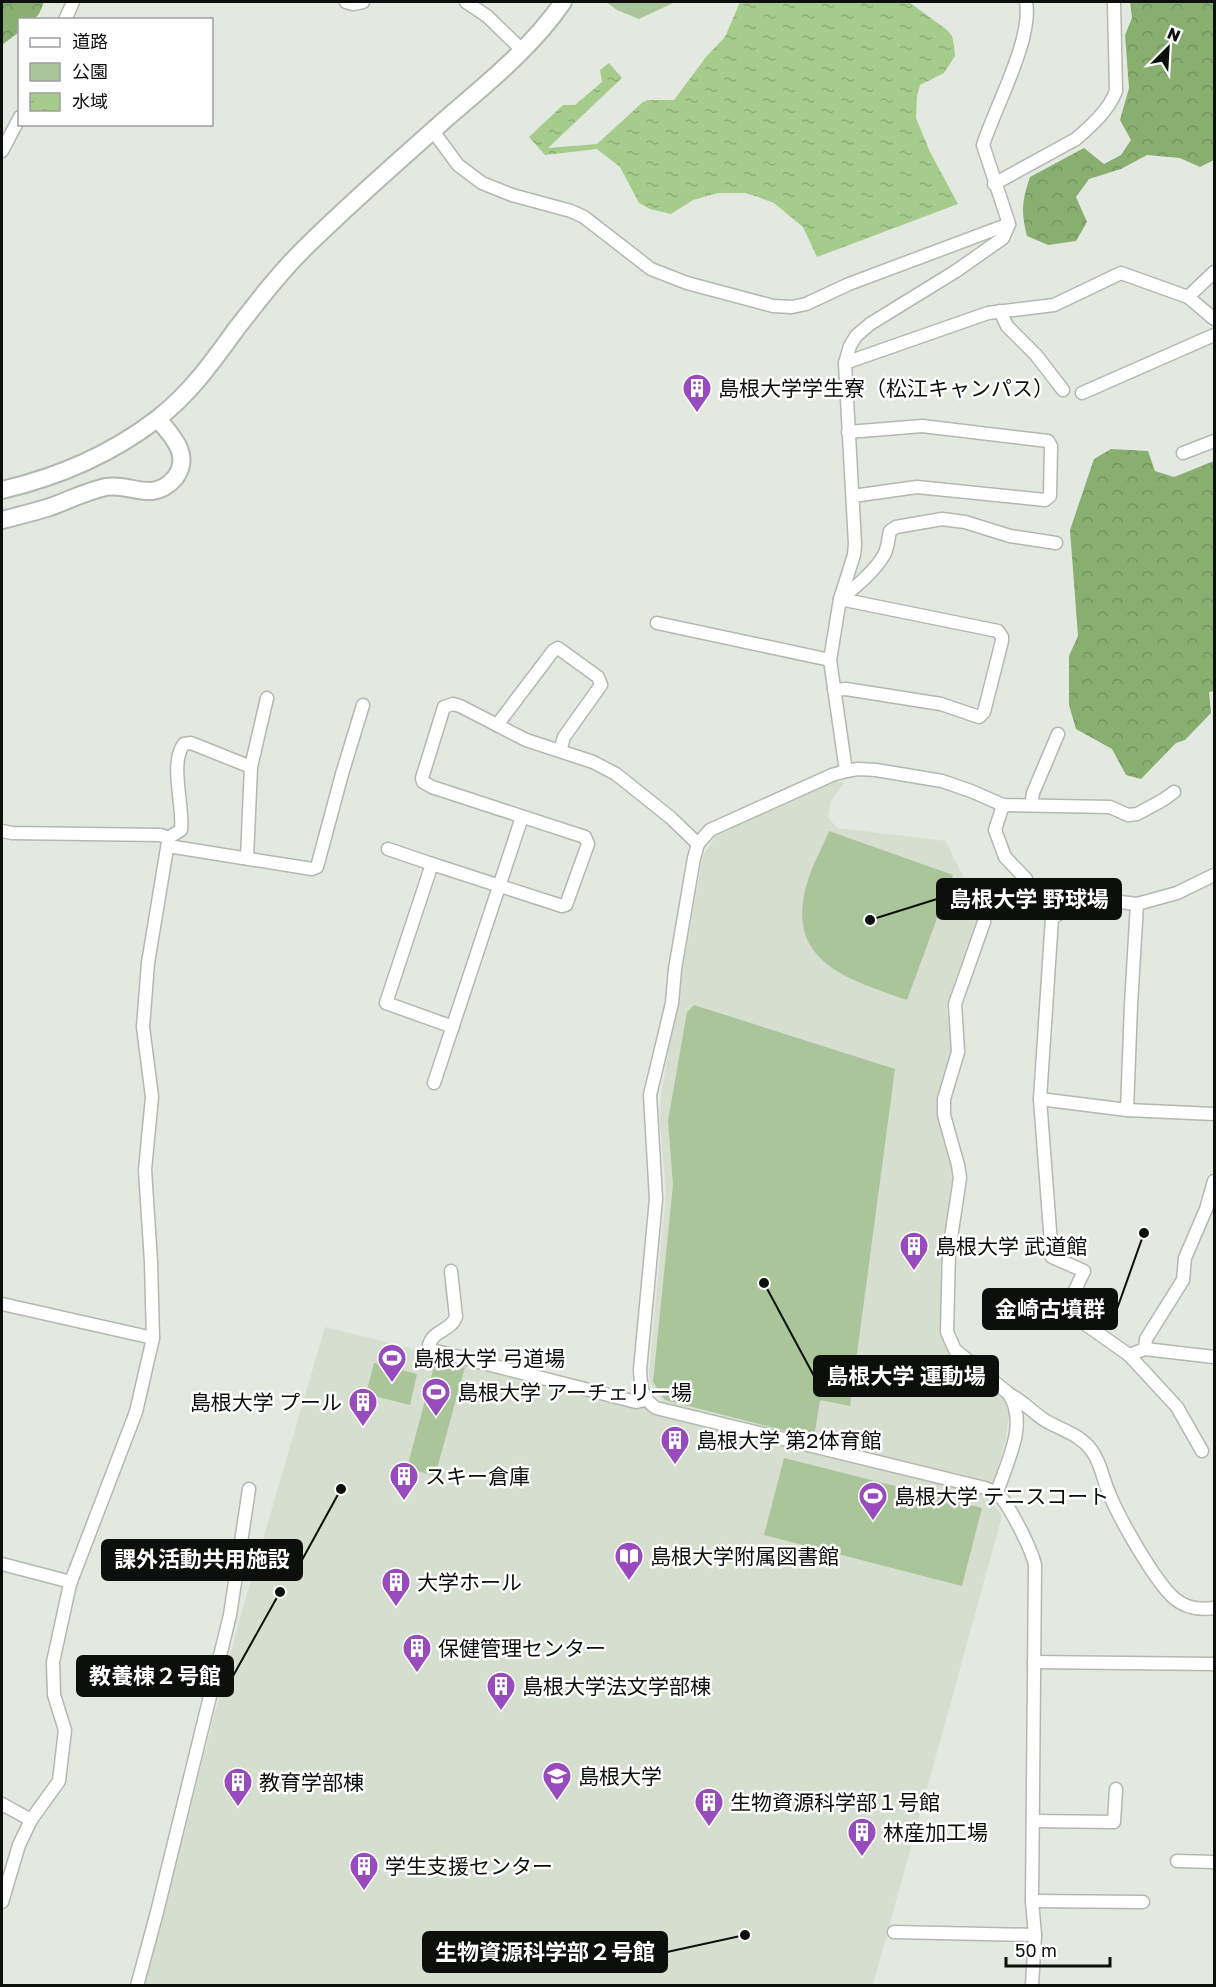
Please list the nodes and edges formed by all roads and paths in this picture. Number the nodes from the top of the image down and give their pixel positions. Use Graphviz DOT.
graph roads {
  1 [pos="73,2"];
  2 [pos="346,2"];
  3 [pos="363,2"];
  4 [pos="466,2"];
  5 [pos="563,2"];
  6 [pos="1026,2"];
  7 [pos="1114,3"];
  8 [pos="66,18"];
  9 [pos="522,50"];
  10 [pos="18,121"];
  11 [pos="433,131"];
  12 [pos="2,151"];
  13 [pos="994,184"];
  14 [pos="1009,224"];
  15 [pos="1215,272"];
  16 [pos="1188,297"];
  17 [pos="1000,311"];
  18 [pos="1215,319"];
  19 [pos="1215,335"];
  20 [pos="845,363"];
  21 [pos="1064,390"];
  22 [pos="1082,393"];
  23 [pos="158,418"];
  24 [pos="848,432"];
  25 [pos="1215,441"];
  26 [pos="1183,453"];
  27 [pos="2,490"];
  28 [pos="853,496"];
  29 [pos="2,520"];
  30 [pos="1056,543"];
  31 [pos="840,599"];
  32 [pos="657,624"];
  33 [pos="830,660"];
  34 [pos="834,690"];
  35 [pos="267,698"];
  36 [pos="363,705"];
  37 [pos="497,725"];
  38 [pos="1058,734"];
  39 [pos="560,751"];
  40 [pos="251,767"];
  41 [pos="846,771"];
  42 [pos="1174,792"];
  43 [pos="1004,805"];
  44 [pos="1031,805"];
  45 [pos="522,817"];
  46 [pos="2,831"];
  47 [pos="168,842"];
  48 [pos="698,844"];
  49 [pos="388,849"];
  50 [pos="247,858"];
  51 [pos="432,864"];
  52 [pos="1215,875"];
  53 [pos="1026,879"];
  54 [pos="500,886"];
  55 [pos="1137,904"];
  56 [pos="984,922"];
  57 [pos="453,1027"];
  58 [pos="434,1083"];
  59 [pos="1040,1099"];
  60 [pos="1127,1110"];
  61 [pos="1215,1114"];
  62 [pos="1215,1181"];
  63 [pos="451,1271"];
  64 [pos="2,1304"];
  65 [pos="153,1338"];
  66 [pos="1145,1349"];
  67 [pos="1129,1355"];
  68 [pos="1215,1357"];
  69 [pos="1008,1393"];
  70 [pos="645,1400"];
  71 [pos="1202,1451"];
  72 [pos="249,1489"];
  73 [pos="997,1492"];
  74 [pos="2,1564"];
  75 [pos="71,1582"];
  76 [pos="1215,1608"];
  77 [pos="1034,1662"];
  78 [pos="1215,1664"];
  79 [pos="1116,1789"];
  80 [pos="2,1804"];
  81 [pos="31,1820"];
  82 [pos="1033,1821"];
  83 [pos="1177,1861"];
  84 [pos="1215,1862"];
  85 [pos="1032,1901"];
  86 [pos="2,1902"];
  87 [pos="1143,1902"];
  88 [pos="894,1932"];
  89 [pos="1035,1935"];
  90 [pos="136,1986"];
  91 [pos="1032,1986"];
  1 -- 8 [label="street"];
  2 -- 3 [label="street"];
  4 -- 9 [label="street"];
  5 -- 9 [label="street"];
  6 -- 13 [label="street"];
  7 -- 13 [label="street"];
  9 -- 11 [label="street"];
  10 -- 12 [label="street"];
  11 -- 14 [label="street"];
  11 -- 23 [label="street"];
  13 -- 14 [label="street"];
  14 -- 20 [label="street"];
  15 -- 16 [label="street"];
  16 -- 17 [label="street"];
  16 -- 18 [label="street"];
  17 -- 20 [label="street"];
  17 -- 21 [label="street"];
  19 -- 22 [label="street"];
  20 -- 24 [label="street"];
  23 -- 27 [label="street"];
  23 -- 29 [label="street"];
  24 -- 28 [label="street"];
  24 -- 28 [label="street"];
  25 -- 26 [label="street"];
  28 -- 31 [label="street"];
  30 -- 31 [label="street"];
  31 -- 33 [label="street"];
  31 -- 34 [label="street"];
  32 -- 33 [label="street"];
  33 -- 34 [label="street"];
  34 -- 41 [label="street"];
  35 -- 40 [label="street"];
  36 -- 50 [label="street"];
  37 -- 39 [label="street"];
  37 -- 39 [label="street"];
  37 -- 45 [label="street"];
  38 -- 44 [label="street"];
  39 -- 48 [label="street"];
  40 -- 47 [label="street"];
  40 -- 50 [label="street"];
  41 -- 43 [label="street"];
  41 -- 48 [label="street"];
  42 -- 44 [label="street"];
  43 -- 44 [label="street"];
  43 -- 53 [label="street"];
  45 -- 54 [label="street"];
  45 -- 54 [label="street"];
  46 -- 47 [label="street"];
  47 -- 50 [label="street"];
  47 -- 65 [label="street"];
  48 -- 70 [label="street"];
  49 -- 51 [label="street"];
  51 -- 54 [label="street"];
  51 -- 57 [label="street"];
  52 -- 55 [label="street"];
  54 -- 57 [label="street"];
  55 -- 59 [label="street"];
  55 -- 60 [label="street"];
  56 -- 69 [label="street"];
  57 -- 58 [label="street"];
  59 -- 60 [label="street"];
  59 -- 67 [label="street"];
  60 -- 61 [label="street"];
  62 -- 66 [label="street"];
  63 -- 70 [label="street"];
  64 -- 65 [label="street"];
  65 -- 75 [label="street"];
  66 -- 67 [label="street"];
  66 -- 68 [label="street"];
  67 -- 71 [label="street"];
  69 -- 73 [label="street"];
  69 -- 76 [label="street"];
  70 -- 73 [label="street"];
  72 -- 90 [label="street"];
  73 -- 77 [label="street"];
  74 -- 75 [label="street"];
  75 -- 81 [label="street"];
  77 -- 78 [label="street"];
  77 -- 82 [label="street"];
  79 -- 82 [label="street"];
  80 -- 81 [label="street"];
  81 -- 86 [label="street"];
  82 -- 85 [label="street"];
  83 -- 84 [label="street"];
  85 -- 87 [label="street"];
  85 -- 89 [label="street"];
  88 -- 89 [label="street"];
  89 -- 91 [label="street"];
}
